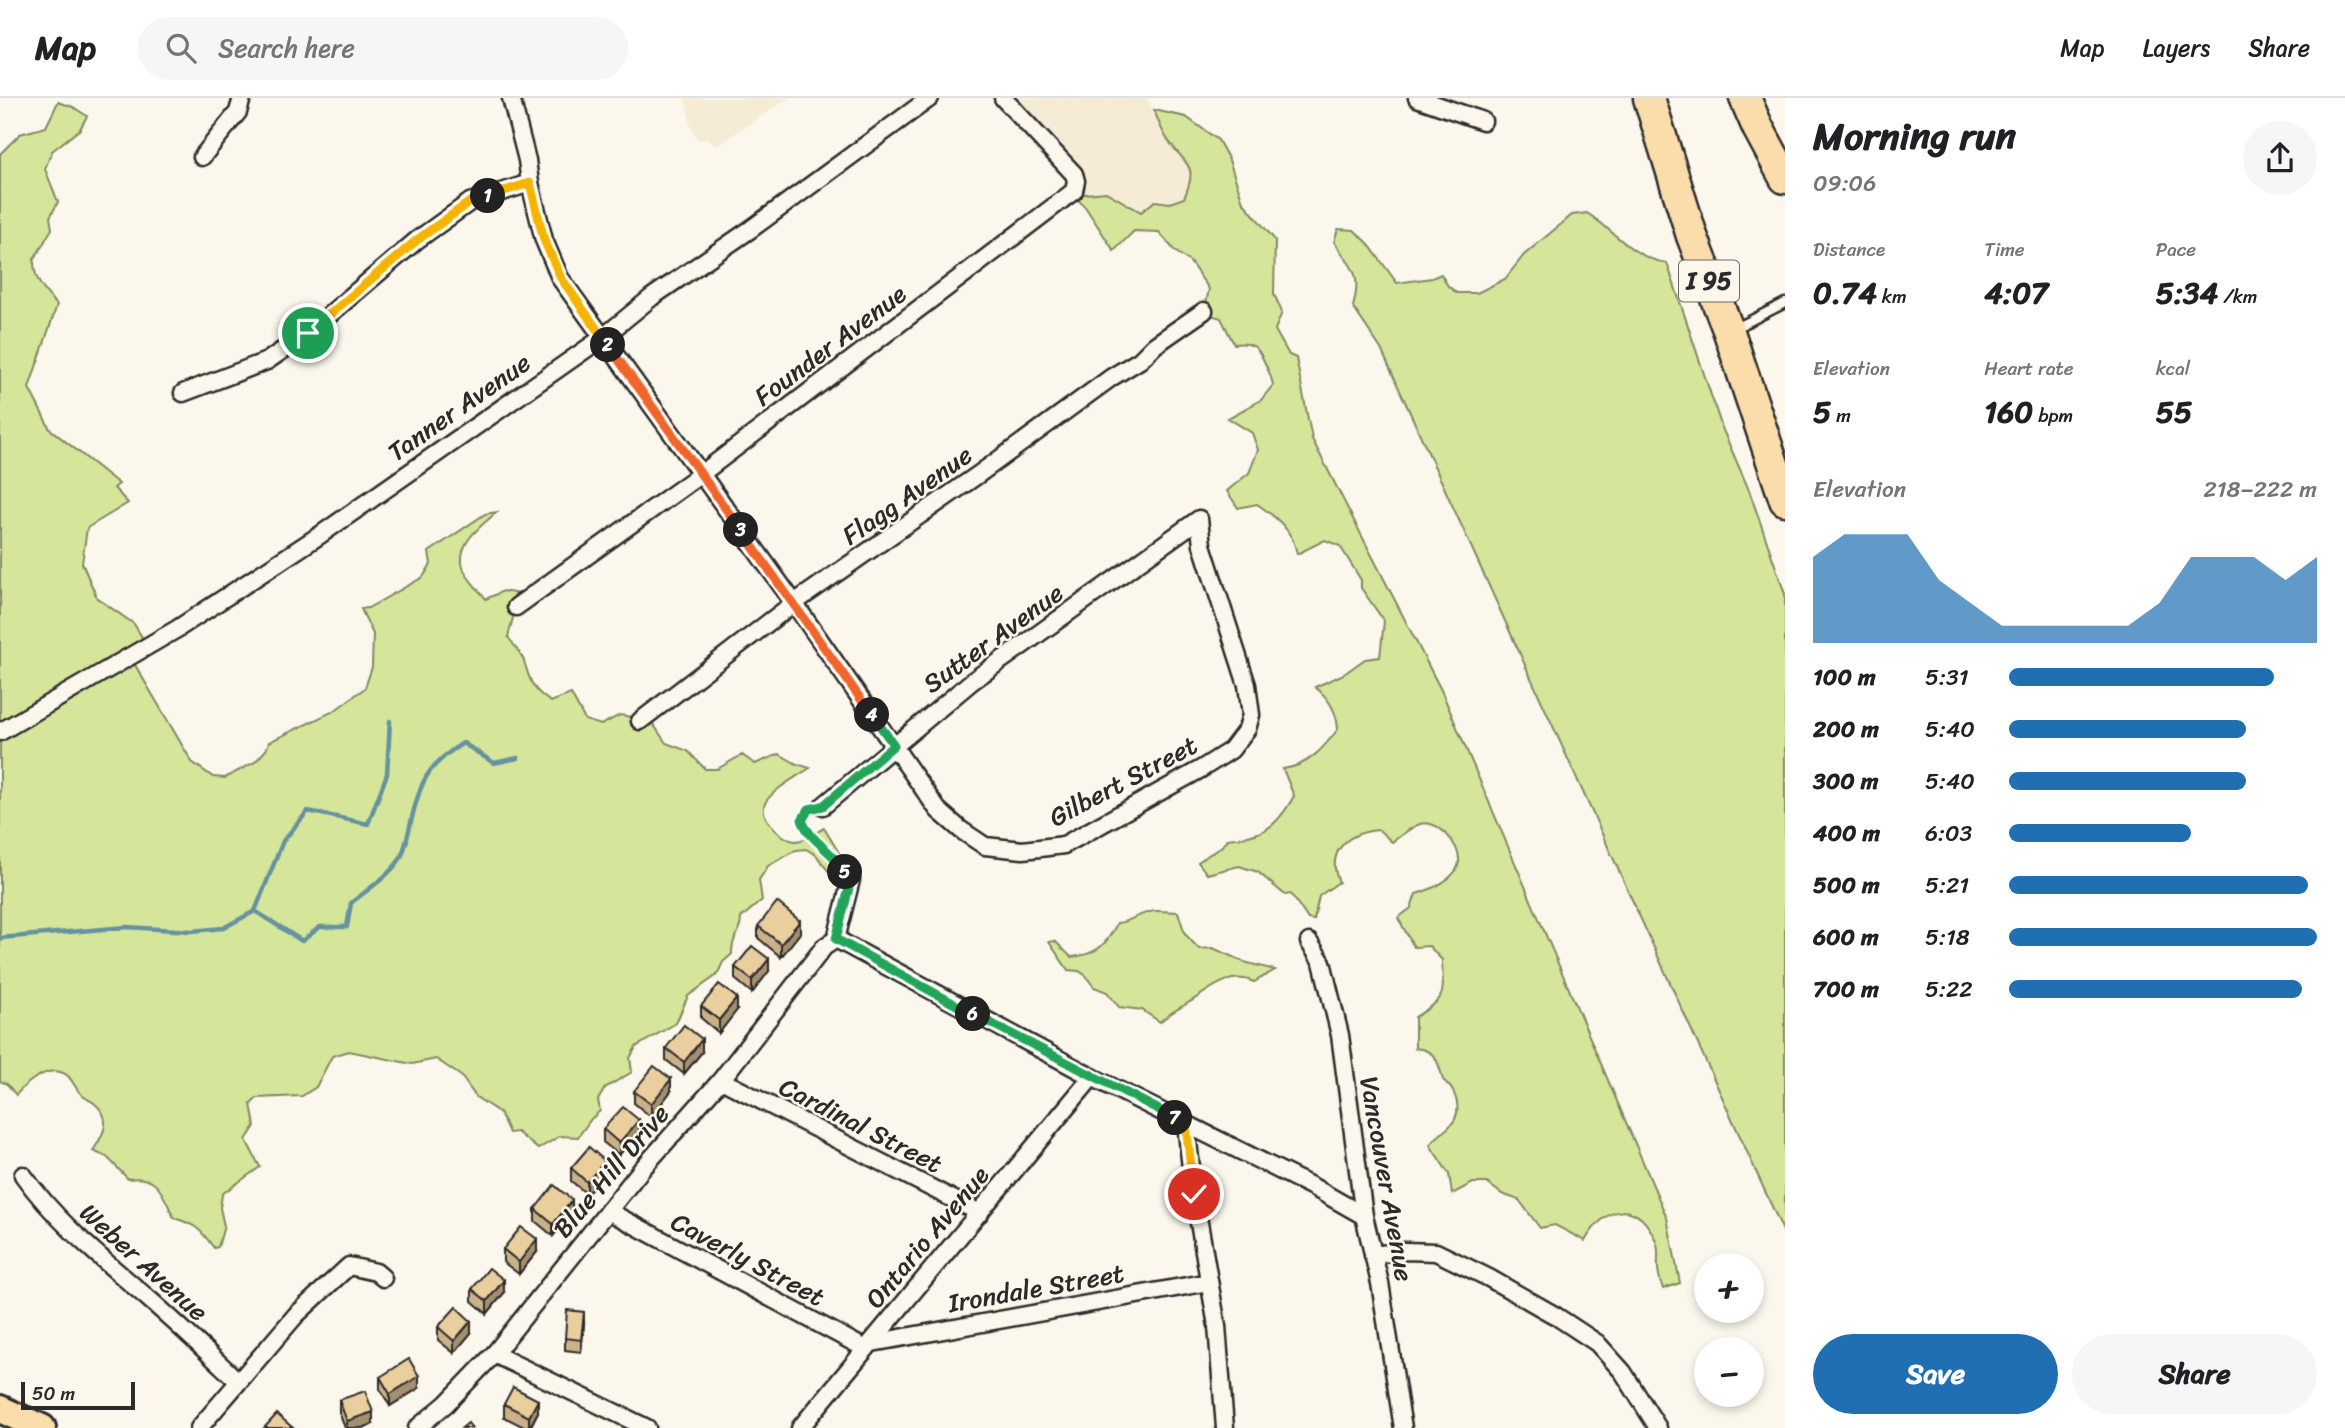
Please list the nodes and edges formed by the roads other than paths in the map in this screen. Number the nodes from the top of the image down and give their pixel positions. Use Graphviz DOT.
graph roads {
  1 [pos="242,98"];
  2 [pos="511,98"];
  3 [pos="930,98"];
  4 [pos="1003,98"];
  5 [pos="1417,98"];
  6 [pos="1649,98"];
  7 [pos="1745,98"];
  8 [pos="1483,121"];
  9 [pos="202,157"];
  10 [pos="1785,178"];
  11 [pos="530,183"];
  12 [pos="1785,303"];
  13 [pos="1204,312"];
  14 [pos="1728,331"];
  15 [pos="603,338"];
  16 [pos="183,393"];
  17 [pos="701,474"];
  18 [pos="1785,499"];
  19 [pos="1199,519"];
  20 [pos="794,603"];
  21 [pos="516,607"];
  22 [pos="640,721"];
  23 [pos="0,732"];
  24 [pos="894,745"];
  25 [pos="823,806"];
  26 [pos="851,880"];
  27 [pos="836,939"];
  28 [pos="1309,942"];
  29 [pos="1092,1077"];
  30 [pos="721,1080"];
  31 [pos="1186,1124"];
  32 [pos="23,1175"];
  33 [pos="608,1211"];
  34 [pos="980,1213"];
  35 [pos="1364,1216"];
  36 [pos="1373,1255"];
  37 [pos="383,1278"];
  38 [pos="1209,1282"];
  39 [pos="869,1346"];
  40 [pos="494,1354"];
  41 [pos="238,1381"];
  42 [pos="0,1409"];
  43 [pos="42,1428"];
  44 [pos="199,1428"];
  45 [pos="417,1428"];
  46 [pos="647,1428"];
  47 [pos="800,1428"];
  48 [pos="1225,1428"];
  49 [pos="1403,1428"];
  50 [pos="1658,1428"];
  1 -- 9 [label="street"];
  2 -- 11 [label="street, Gilbert Street"];
  3 -- 15 [label="street, Tanner Avenue"];
  4 -- 17 [label="street, Founder Avenue"];
  5 -- 8 [label="street"];
  6 -- 14 [label="highway, I 95"];
  7 -- 10 [label="highway"];
  11 -- 15 [label="street, Gilbert Street"];
  11 -- 16 [label="street"];
  12 -- 14 [label="lane"];
  13 -- 20 [label="street, Flagg Avenue"];
  14 -- 18 [label="highway, I 95"];
  15 -- 17 [label="street, Gilbert Street"];
  15 -- 23 [label="street, Tanner Avenue"];
  17 -- 20 [label="street, Gilbert Street"];
  17 -- 21 [label="street, Founder Avenue"];
  19 -- 24 [label="street, Sutter Avenue"];
  19 -- 24 [label="street, Gilbert Street"];
  20 -- 22 [label="street, Flagg Avenue"];
  20 -- 24 [label="street, Gilbert Street"];
  24 -- 25 [label="street, Sutter Avenue"];
  26 -- 27 [label="street"];
  27 -- 29 [label="street"];
  27 -- 30 [label="street, Blue Hill Drive"];
  28 -- 35 [label="street, Vancouver Avenue"];
  29 -- 31 [label="street"];
  29 -- 34 [label="street, Ontario Avenue"];
  30 -- 33 [label="street, Blue Hill Drive"];
  30 -- 34 [label="street, Cardinal Street"];
  31 -- 35 [label="street"];
  31 -- 38 [label="street"];
  32 -- 41 [label="street, Weber Avenue"];
  33 -- 39 [label="street, Caverly Street"];
  33 -- 40 [label="street, Blue Hill Drive"];
  34 -- 39 [label="street, Ontario Avenue"];
  35 -- 36 [label="street, Vancouver Avenue"];
  36 -- 49 [label="street, Vancouver Avenue"];
  36 -- 50 [label="street"];
  37 -- 41 [label="street"];
  38 -- 39 [label="street, Irondale Street"];
  38 -- 48 [label="street"];
  39 -- 47 [label="street, Ontario Avenue"];
  40 -- 45 [label="street, Blue Hill Drive"];
  40 -- 46 [label="street"];
  41 -- 44 [label="street"];
  42 -- 43 [label="main road"];
}
